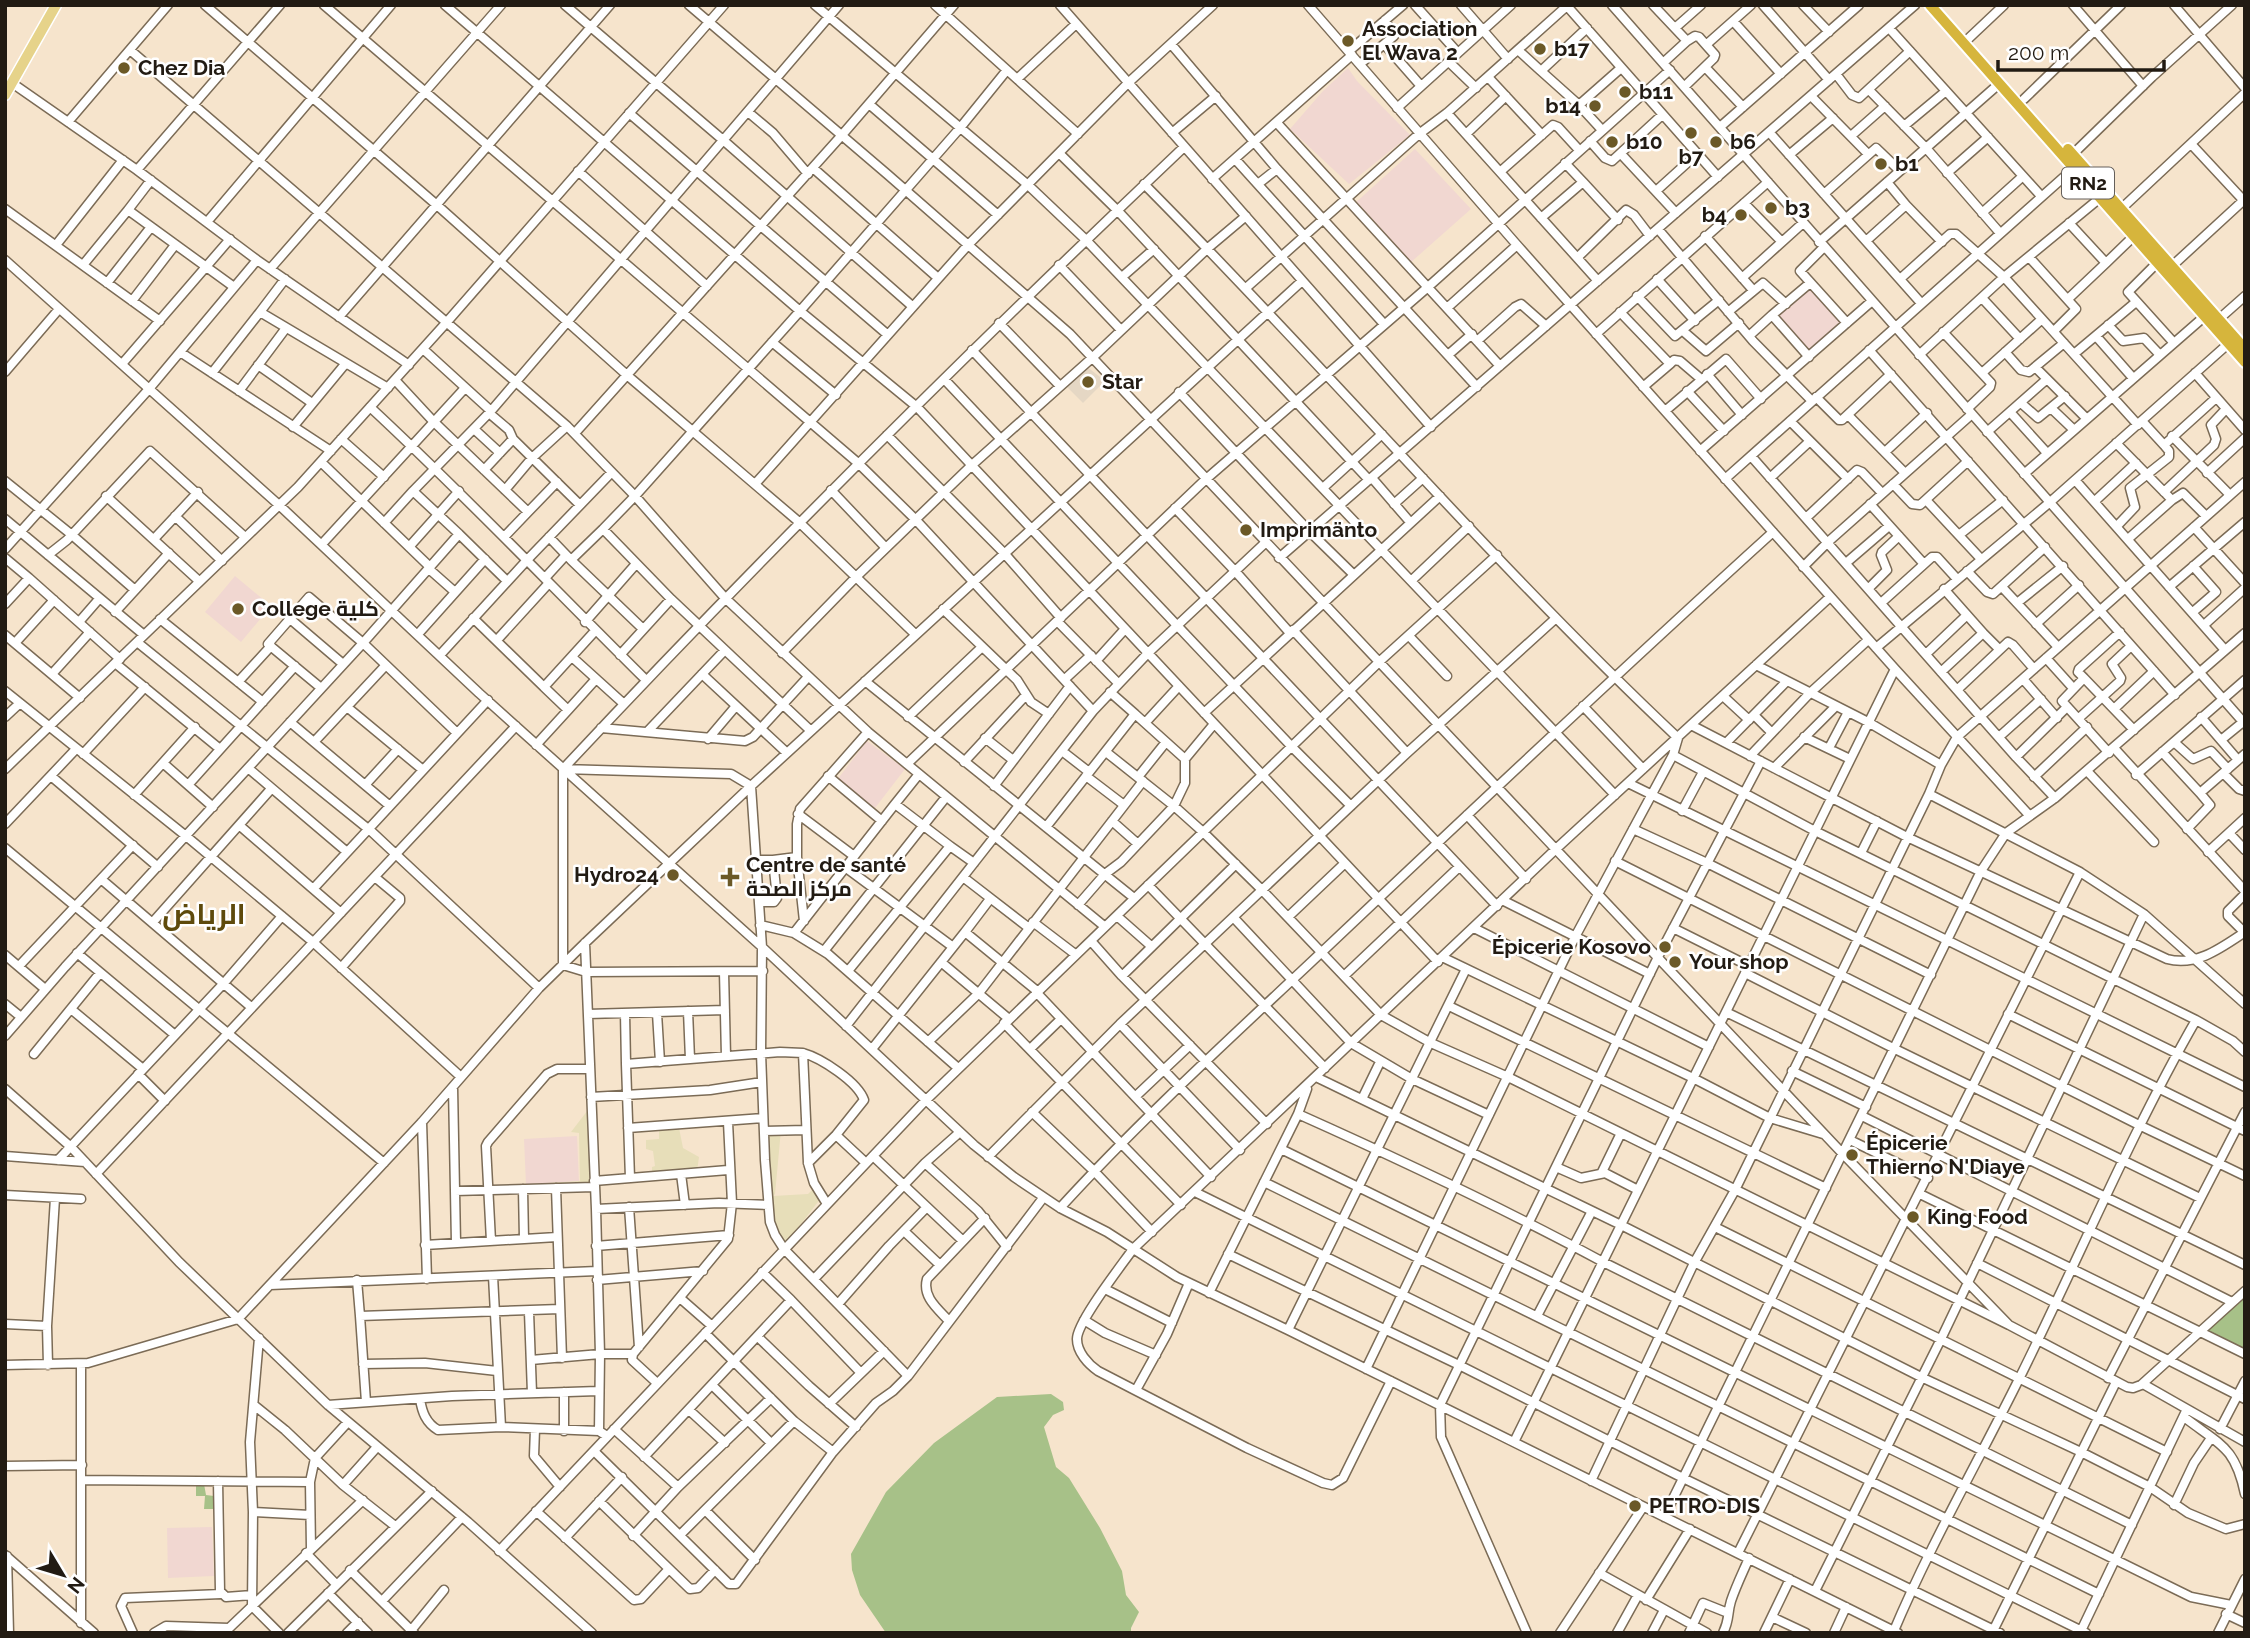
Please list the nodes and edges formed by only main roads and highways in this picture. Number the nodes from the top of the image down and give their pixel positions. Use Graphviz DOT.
graph roads {
  1 [pos="56,5"];
  2 [pos="1930,5"];
  3 [pos="1939,5"];
  4 [pos="5,96"];
  5 [pos="2245,349"];
  6 [pos="2245,362"];
  1 -- 4 [label="main road"];
  2 -- 6 [label="highway, RN2"];
  3 -- 5 [label="highway, RN2"];
}
